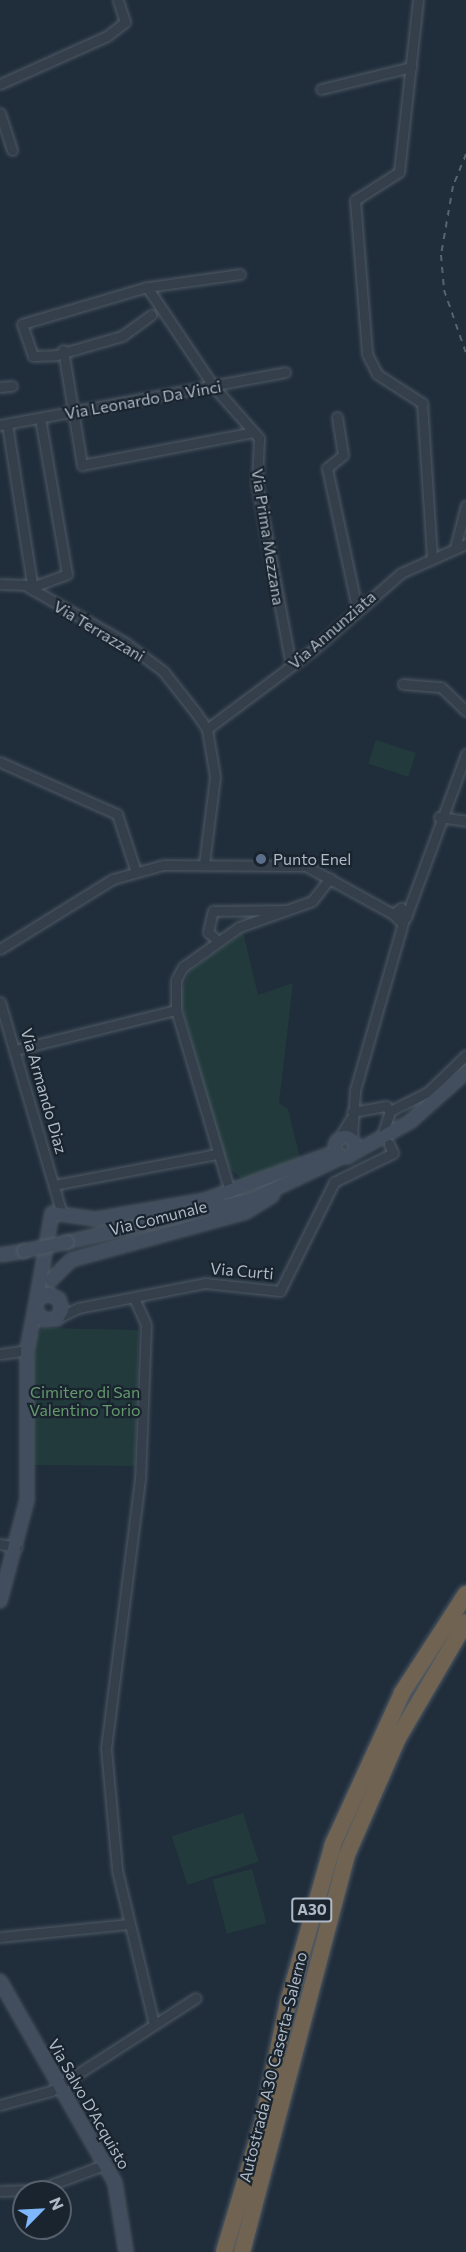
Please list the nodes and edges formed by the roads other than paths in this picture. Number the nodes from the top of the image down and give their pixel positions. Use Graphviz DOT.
graph roads {
  1 [pos="118,0"];
  2 [pos="418,0"];
  3 [pos="411,67"];
  4 [pos="0,84"];
  5 [pos="321,89"];
  6 [pos="0,113"];
  7 [pos="12,150"];
  8 [pos="240,274"];
  9 [pos="147,287"];
  10 [pos="151,315"];
  11 [pos="63,350"];
  12 [pos="285,372"];
  13 [pos="12,386"];
  14 [pos="0,387"];
  15 [pos="214,387"];
  16 [pos="74,412"];
  17 [pos="337,417"];
  18 [pos="40,418"];
  19 [pos="4,424"];
  20 [pos="253,432"];
  21 [pos="466,505"];
  22 [pos="466,544"];
  23 [pos="455,548"];
  24 [pos="432,558"];
  25 [pos="0,584"];
  26 [pos="33,589"];
  27 [pos="357,608"];
  28 [pos="291,666"];
  29 [pos="403,684"];
  30 [pos="466,711"];
  31 [pos="207,729"];
  32 [pos="465,758"];
  33 [pos="1,763"];
  34 [pos="439,817"];
  35 [pos="466,821"];
  36 [pos="204,864"];
  37 [pos="135,869"];
  38 [pos="330,878"];
  39 [pos="292,910"];
  40 [pos="400,913"];
  41 [pos="218,942"];
  42 [pos="0,949"];
  43 [pos="0,1002"];
  44 [pos="176,1010"];
  45 [pos="15,1050"];
  46 [pos="466,1055"];
  47 [pos="466,1072"];
  48 [pos="390,1111"];
  49 [pos="351,1116"];
  50 [pos="383,1132"];
  51 [pos="389,1144"];
  52 [pos="373,1145"];
  53 [pos="338,1147"];
  54 [pos="216,1154"];
  55 [pos="346,1156"];
  56 [pos="54,1187"];
  57 [pos="230,1192"];
  58 [pos="276,1192"];
  59 [pos="56,1213"];
  60 [pos="0,1255"];
  61 [pos="46,1266"];
  62 [pos="51,1280"];
  63 [pos="59,1300"];
  64 [pos="135,1300"];
  65 [pos="37,1304"];
  66 [pos="78,1308"];
  67 [pos="60,1317"];
  68 [pos="46,1322"];
  69 [pos="30,1331"];
  70 [pos="27,1350"];
  71 [pos="0,1354"];
  72 [pos="0,1544"];
  73 [pos="16,1547"];
  74 [pos="466,1594"];
  75 [pos="0,1601"];
  76 [pos="466,1622"];
  77 [pos="129,1924"];
  78 [pos="0,1937"];
  79 [pos="0,1981"];
  80 [pos="196,1998"];
  81 [pos="154,2024"];
  82 [pos="60,2085"];
  83 [pos="0,2105"];
  84 [pos="106,2164"];
  85 [pos="0,2191"];
  86 [pos="126,2252"];
  87 [pos="224,2252"];
  88 [pos="242,2252"];
  1 -- 4 [label="street"];
  2 -- 3 [label="street"];
  3 -- 5 [label="street"];
  3 -- 24 [label="street"];
  6 -- 7 [label="street"];
  8 -- 9 [label="street"];
  9 -- 11 [label="street"];
  9 -- 15 [label="street"];
  10 -- 11 [label="street"];
  11 -- 16 [label="street"];
  12 -- 15 [label="street, Via Leonardo Da Vinci"];
  13 -- 14 [label="street"];
  15 -- 16 [label="street, Via Leonardo Da Vinci"];
  15 -- 20 [label="street"];
  16 -- 18 [label="street, Via Leonardo Da Vinci"];
  16 -- 20 [label="street"];
  17 -- 27 [label="street"];
  18 -- 19 [label="street, Via Leonardo Da Vinci"];
  18 -- 26 [label="street"];
  19 -- 26 [label="street"];
  20 -- 28 [label="street, Via Prima Mezzana"];
  21 -- 23 [label="street"];
  22 -- 23 [label="street, Via Annunziata"];
  23 -- 24 [label="street, Via Annunziata"];
  24 -- 27 [label="street, Via Annunziata"];
  25 -- 26 [label="street, Via Terrazzani"];
  26 -- 31 [label="street, Via Terrazzani"];
  27 -- 28 [label="street, Via Annunziata"];
  28 -- 31 [label="street, Via Annunziata"];
  29 -- 30 [label="street"];
  31 -- 36 [label="street"];
  32 -- 34 [label="street"];
  33 -- 37 [label="street"];
  34 -- 35 [label="street"];
  34 -- 40 [label="street"];
  36 -- 37 [label="street"];
  36 -- 38 [label="street"];
  37 -- 42 [label="street"];
  38 -- 39 [label="street"];
  38 -- 40 [label="street"];
  39 -- 41 [label="street"];
  39 -- 41 [label="street"];
  40 -- 49 [label="street"];
  41 -- 44 [label="street"];
  43 -- 45 [label="street, Via Armando Diaz"];
  44 -- 45 [label="street"];
  44 -- 54 [label="street"];
  45 -- 56 [label="street, Via Armando Diaz"];
  46 -- 48 [label="street"];
  47 -- 52 [label="street"];
  48 -- 49 [label="street"];
  48 -- 50 [label="street"];
  49 -- 53 [label="street"];
  51 -- 64 [label="street, Via Curti"];
  52 -- 53 [label="street"];
  52 -- 55 [label="street"];
  53 -- 55 [label="street"];
  53 -- 55 [label="street"];
  53 -- 55 [label="street"];
  53 -- 57 [label="street"];
  53 -- 58 [label="street"];
  54 -- 56 [label="street"];
  54 -- 57 [label="street"];
  56 -- 59 [label="street, Via Armando Diaz"];
  57 -- 59 [label="street"];
  58 -- 60 [label="street, bridge"];
  58 -- 62 [label="street, Via Comunale"];
  59 -- 61 [label="street"];
  61 -- 62 [label="street"];
  61 -- 65 [label="street"];
  62 -- 63 [label="street"];
  63 -- 65 [label="street"];
  63 -- 66 [label="street, Via Curti"];
  63 -- 67 [label="street"];
  64 -- 66 [label="street, Via Curti"];
  64 -- 77 [label="street"];
  65 -- 68 [label="street"];
  65 -- 69 [label="street"];
  66 -- 67 [label="street, Via Curti"];
  67 -- 68 [label="street"];
  68 -- 69 [label="street"];
  69 -- 70 [label="street"];
  70 -- 71 [label="street"];
  70 -- 73 [label="street"];
  72 -- 73 [label="street"];
  73 -- 75 [label="street"];
  74 -- 87 [label="highway, Autostrada A30 Caserta-Salerno / A30"];
  76 -- 88 [label="highway, Autostrada A30 Caserta-Salerno / A30"];
  77 -- 78 [label="street"];
  77 -- 81 [label="street"];
  79 -- 82 [label="street, Via Salvo D'Acquisto"];
  80 -- 81 [label="street"];
  81 -- 82 [label="street"];
  82 -- 83 [label="street"];
  82 -- 84 [label="street, Via Salvo D'Acquisto"];
  84 -- 85 [label="street"];
  84 -- 86 [label="street, Via Salvo D'Acquisto"];
}
